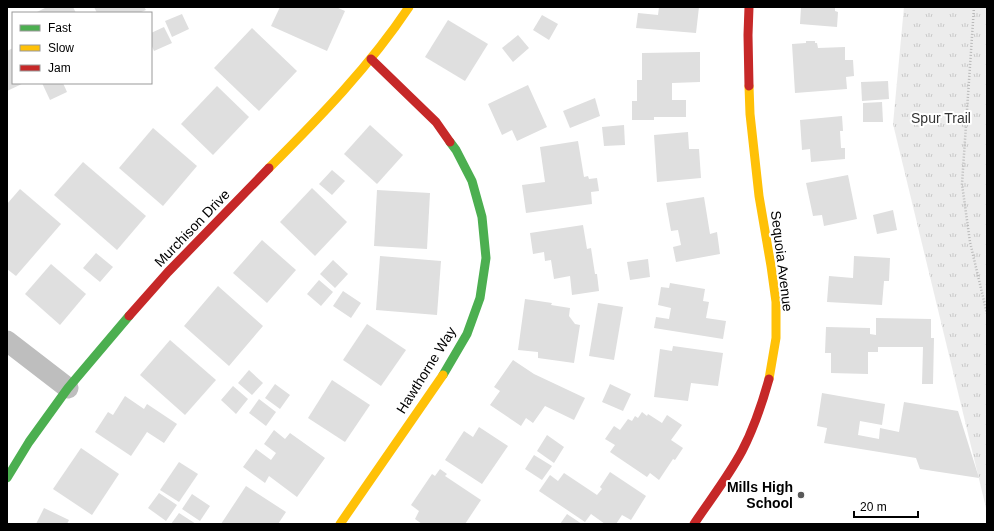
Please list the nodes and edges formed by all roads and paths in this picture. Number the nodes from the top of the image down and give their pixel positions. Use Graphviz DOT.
graph roads {
  1 [pos="409,7"];
  2 [pos="750,7"];
  3 [pos="974,7"];
  4 [pos="371,59"];
  5 [pos="987,314"];
  6 [pos="7,341"];
  7 [pos="68,388"];
  8 [pos="7,478"];
  9 [pos="340,524"];
  10 [pos="694,524"];
  1 -- 4 [label="street, Murchison Drive"];
  2 -- 10 [label="street, Sequoia Avenue"];
  3 -- 5 [label="path"];
  4 -- 7 [label="street, Murchison Drive"];
  4 -- 9 [label="street, Hawthorne Way"];
  6 -- 7 [label="street"];
  7 -- 8 [label="street, Murchison Drive"];
}
